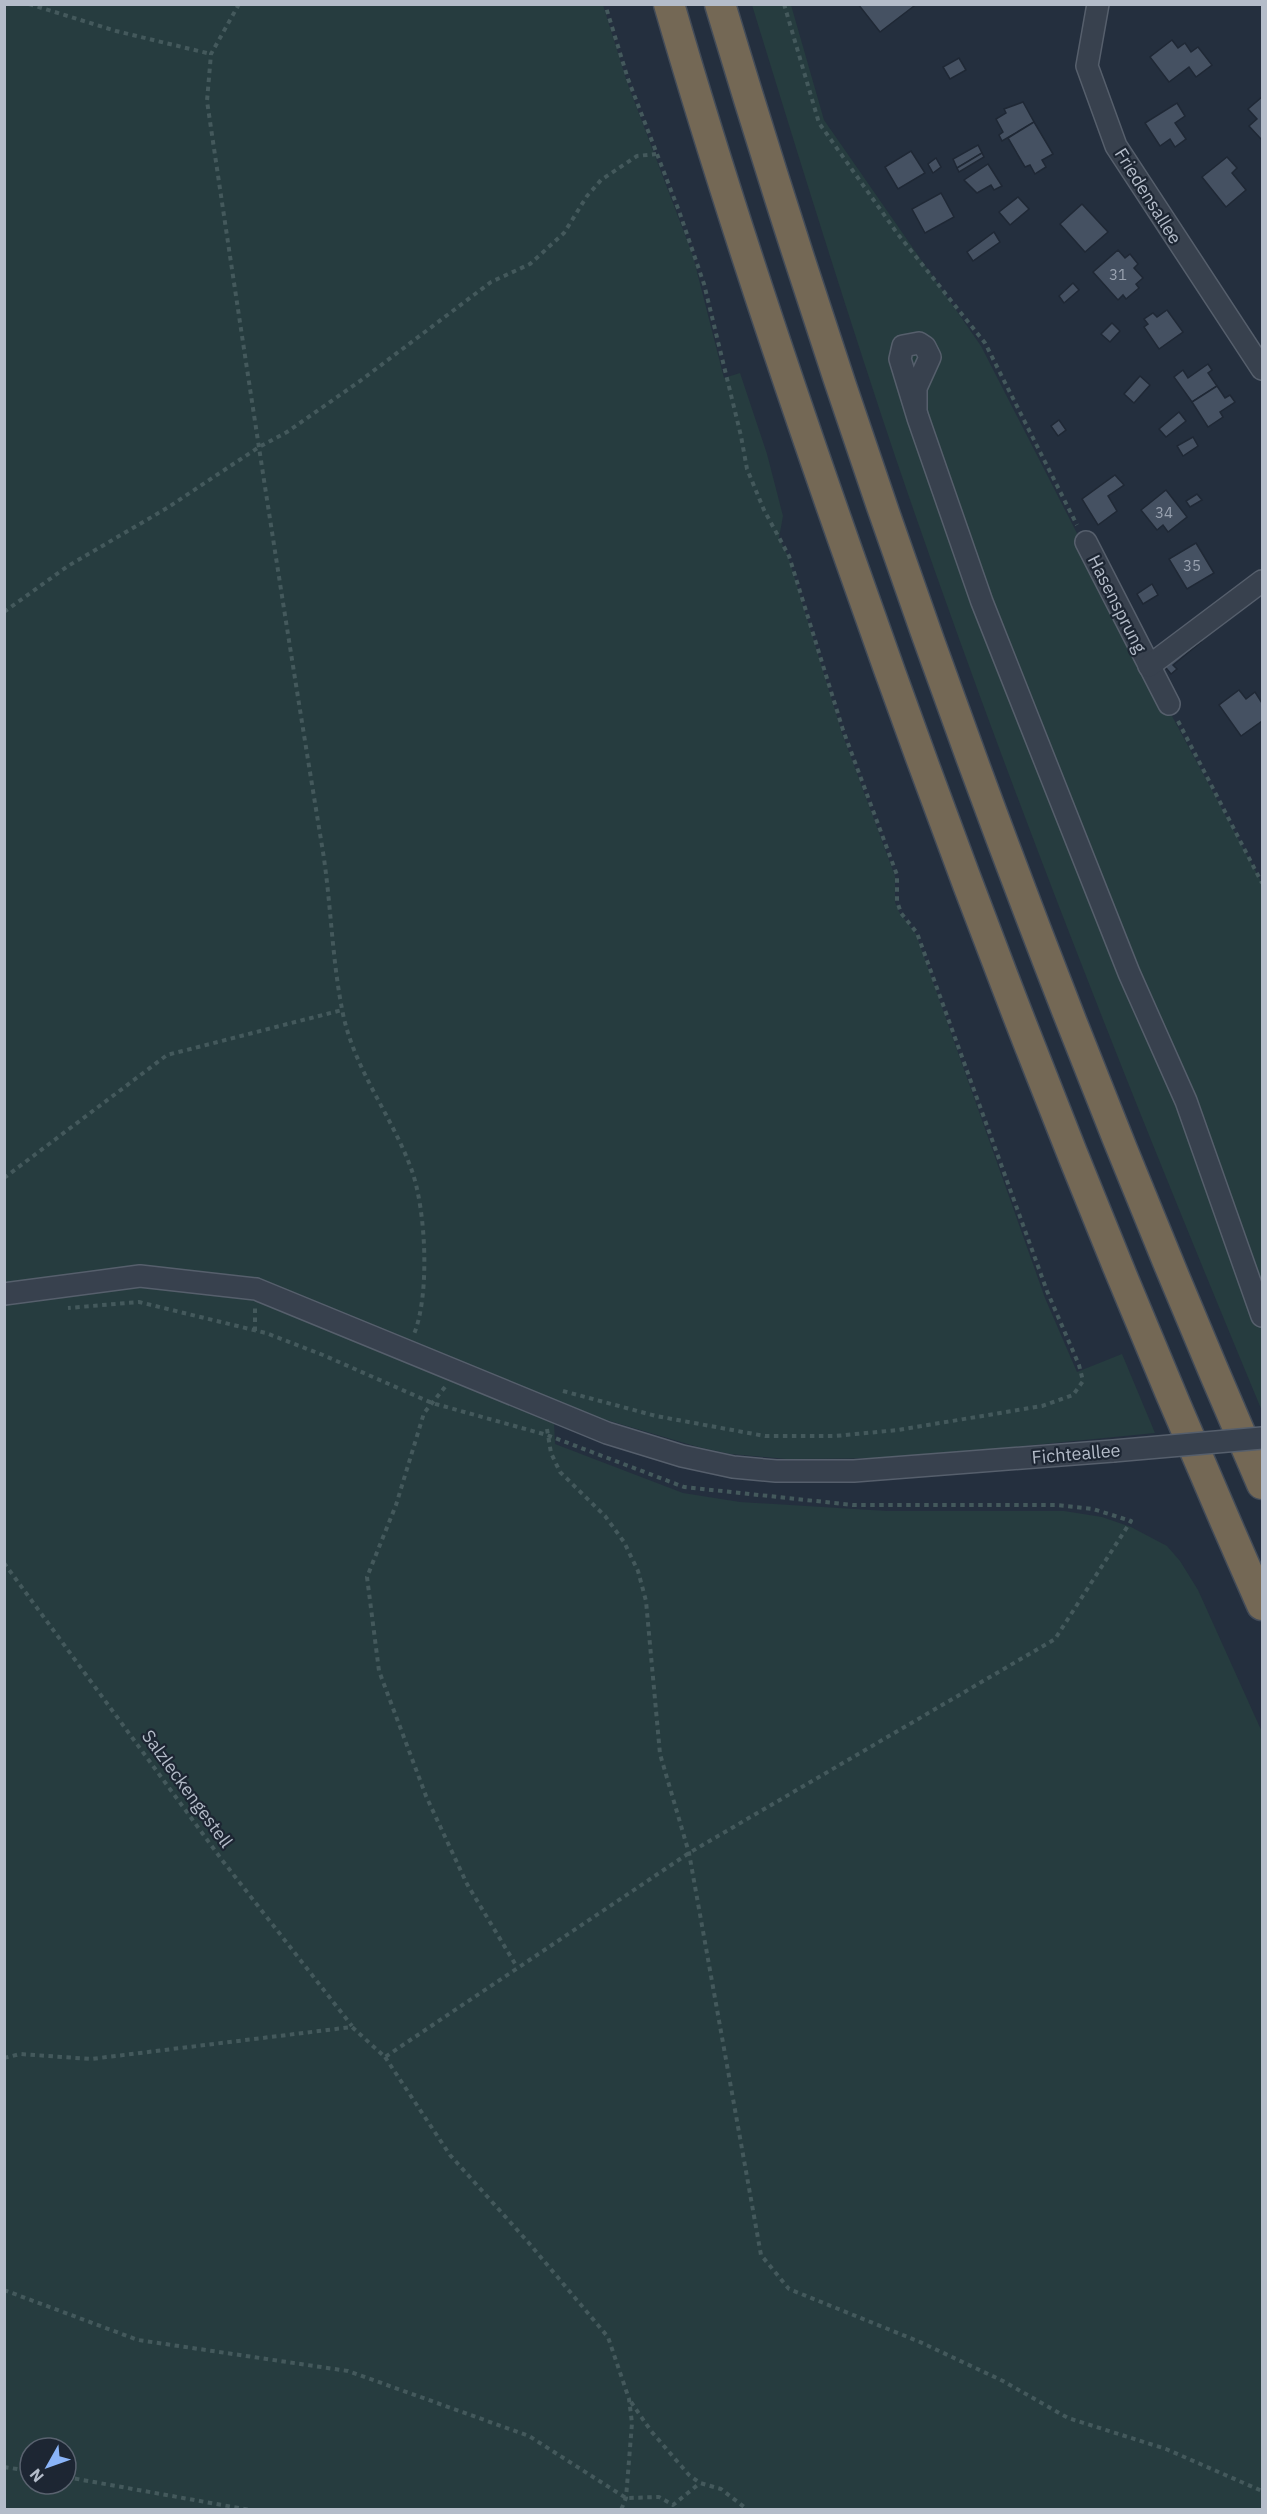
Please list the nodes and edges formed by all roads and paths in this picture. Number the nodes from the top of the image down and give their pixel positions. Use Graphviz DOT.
graph roads {
  1 [pos="29,4"];
  2 [pos="239,4"];
  3 [pos="605,4"];
  4 [pos="669,4"];
  5 [pos="720,4"];
  6 [pos="784,4"];
  7 [pos="1098,4"];
  8 [pos="211,54"];
  9 [pos="656,154"];
  10 [pos="1263,369"];
  11 [pos="916,410"];
  12 [pos="259,447"];
  13 [pos="1086,542"];
  14 [pos="1263,581"];
  15 [pos="4,612"];
  16 [pos="1149,666"];
  17 [pos="1168,704"];
  18 [pos="1263,883"];
  19 [pos="342,1010"];
  20 [pos="4,1178"];
  21 [pos="4,1294"];
  22 [pos="60,1309"];
  23 [pos="1263,1317"];
  24 [pos="408,1352"];
  25 [pos="457,1372"];
  26 [pos="432,1403"];
  27 [pos="549,1410"];
  28 [pos="547,1435"];
  29 [pos="1263,1438"];
  30 [pos="1263,1484"];
  31 [pos="4,1563"];
  32 [pos="1263,1605"];
  33 [pos="689,1853"];
  34 [pos="517,1967"];
  35 [pos="352,2027"];
  36 [pos="385,2057"];
  37 [pos="4,2058"];
  38 [pos="4,2290"];
  39 [pos="629,2399"];
  40 [pos="78,2479"];
  41 [pos="700,2483"];
  42 [pos="1263,2491"];
  43 [pos="626,2498"];
  44 [pos="250,2510"];
  45 [pos="621,2510"];
  46 [pos="748,2510"];
  1 -- 8 [label="path"];
  2 -- 8 [label="path"];
  3 -- 9 [label="path"];
  4 -- 32 [label="highway"];
  5 -- 30 [label="highway"];
  6 -- 13 [label="path"];
  7 -- 10 [label="street, Friedensallee"];
  8 -- 12 [label="path"];
  9 -- 12 [label="path"];
  9 -- 27 [label="path"];
  11 -- 23 [label="street"];
  12 -- 15 [label="path"];
  12 -- 19 [label="path"];
  13 -- 16 [label="street, Hasensprung"];
  14 -- 16 [label="street, Hasensprung"];
  16 -- 17 [label="street, Hasensprung"];
  17 -- 18 [label="path"];
  19 -- 20 [label="path"];
  19 -- 24 [label="path"];
  21 -- 24 [label="street, Fichteallee"];
  22 -- 26 [label="path"];
  24 -- 25 [label="street, Fichteallee"];
  25 -- 26 [label="path"];
  25 -- 27 [label="street, Fichteallee"];
  26 -- 28 [label="path"];
  26 -- 34 [label="path"];
  27 -- 28 [label="path"];
  27 -- 29 [label="street, Fichteallee, bridge"];
  28 -- 33 [label="path"];
  28 -- 33 [label="path"];
  31 -- 35 [label="path, Salzleckengestell"];
  33 -- 34 [label="path"];
  33 -- 42 [label="path"];
  34 -- 36 [label="path"];
  35 -- 36 [label="path, Salzleckengestell"];
  35 -- 37 [label="path"];
  36 -- 39 [label="path, Salzleckengestell"];
  38 -- 43 [label="path"];
  39 -- 41 [label="path"];
  39 -- 43 [label="path"];
  40 -- 44 [label="path"];
  41 -- 43 [label="path"];
  41 -- 46 [label="path"];
  43 -- 45 [label="path"];
}
